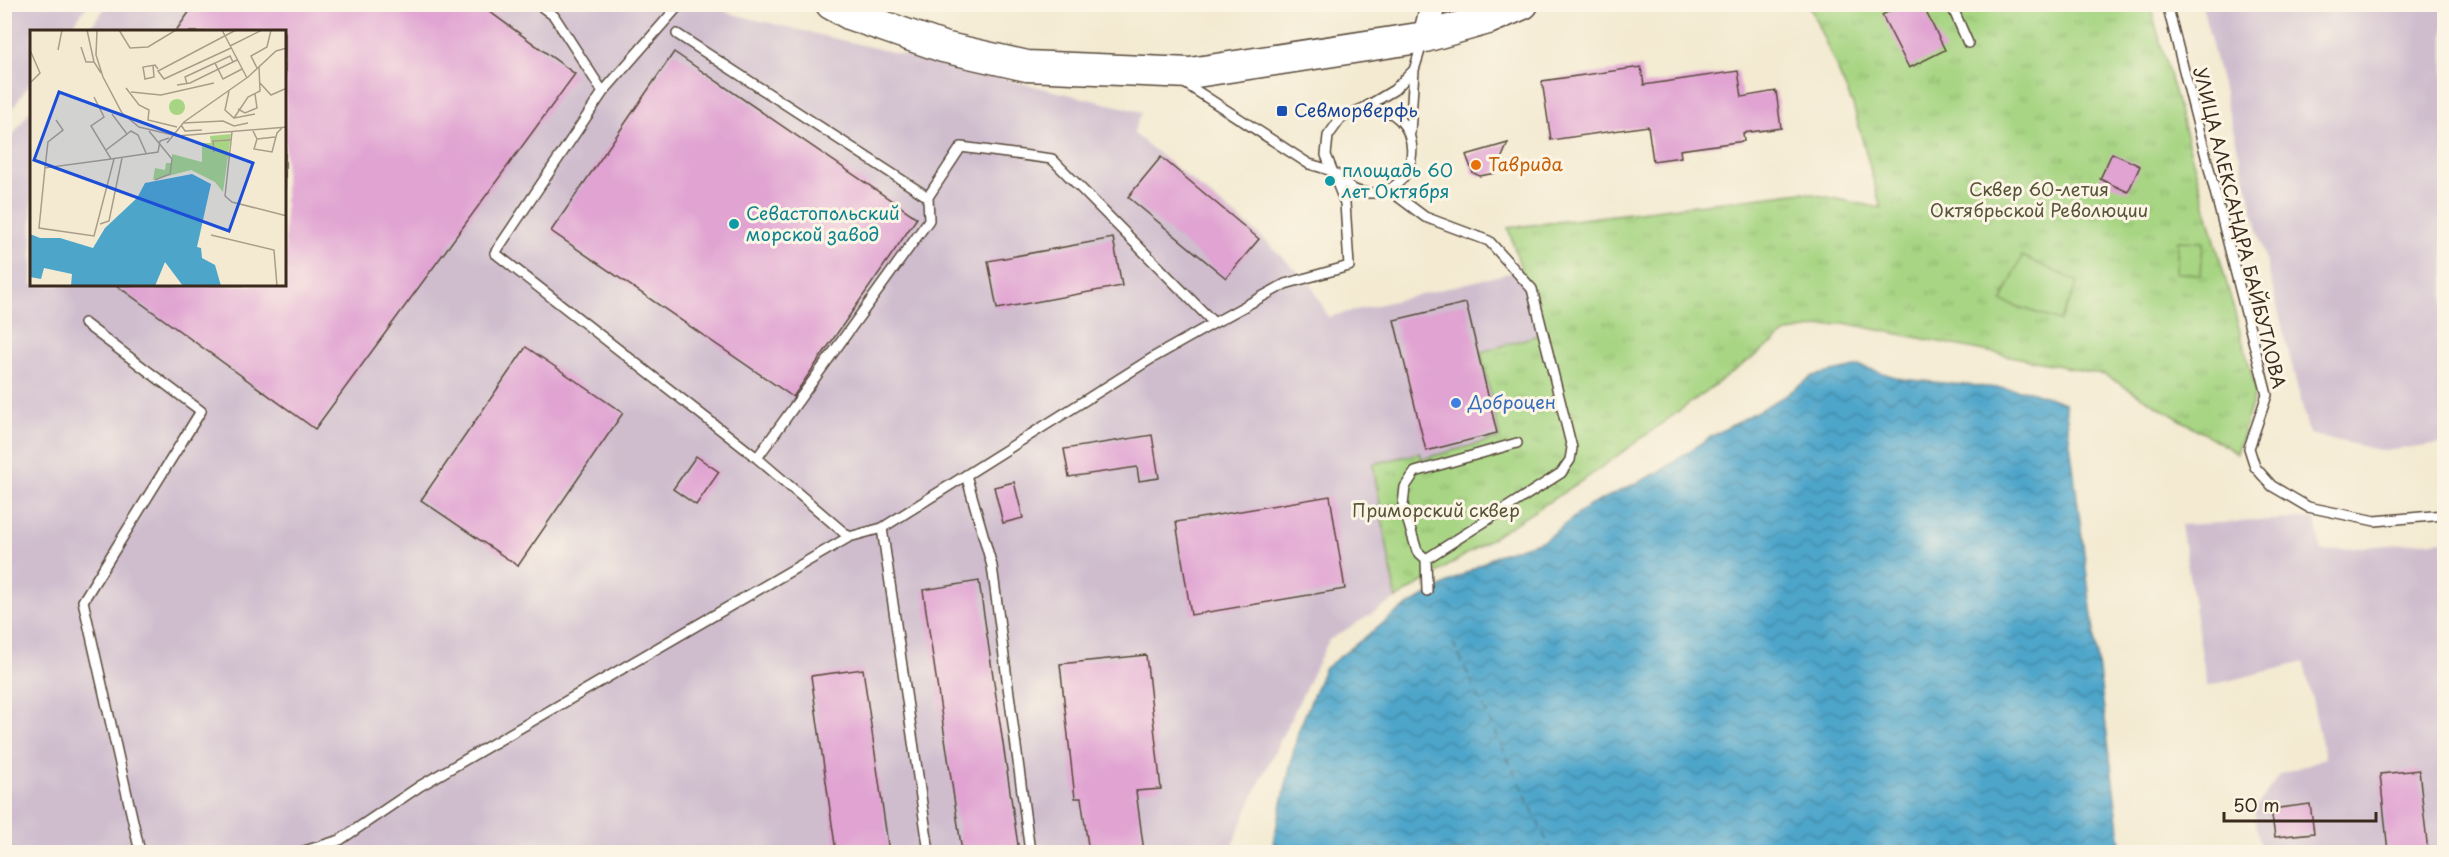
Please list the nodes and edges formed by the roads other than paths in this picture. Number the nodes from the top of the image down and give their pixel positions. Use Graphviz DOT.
graph roads {
  1 [pos="538,4"];
  2 [pos="680,4"];
  3 [pos="831,4"];
  4 [pos="1433,4"];
  5 [pos="1523,4"];
  6 [pos="1951,4"];
  7 [pos="2167,4"];
  8 [pos="677,34"];
  9 [pos="1425,37"];
  10 [pos="1968,43"];
  11 [pos="1414,70"];
  12 [pos="1162,72"];
  13 [pos="603,92"];
  14 [pos="1364,108"];
  15 [pos="1410,134"];
  16 [pos="1332,171"];
  17 [pos="1389,190"];
  18 [pos="928,197"];
  19 [pos="84,323"];
  20 [pos="1214,323"];
  21 [pos="1517,443"];
  22 [pos="757,458"];
  23 [pos="966,475"];
  24 [pos="2445,514"];
  25 [pos="882,528"];
  26 [pos="849,537"];
  27 [pos="1426,559"];
  28 [pos="1427,591"];
  29 [pos="140,852"];
  30 [pos="301,852"];
  31 [pos="929,852"];
  32 [pos="1030,852"];
  1 -- 13 [label="lane"];
  2 -- 13 [label="lane"];
  3 -- 12 [label="main road"];
  4 -- 9 [label="street"];
  5 -- 9 [label="main road"];
  6 -- 10 [label="lane"];
  7 -- 24 [label="lane, УЛИЦА АЛЕКСАНДРА БАЙБУТЛОВА"];
  8 -- 18 [label="lane"];
  9 -- 11 [label="lane"];
  9 -- 12 [label="main road"];
  11 -- 14 [label="lane"];
  11 -- 15 [label="lane"];
  12 -- 16 [label="lane"];
  13 -- 22 [label="lane"];
  14 -- 15 [label="lane"];
  14 -- 16 [label="lane"];
  15 -- 17 [label="lane"];
  16 -- 17 [label="lane"];
  16 -- 20 [label="lane"];
  17 -- 27 [label="lane"];
  18 -- 20 [label="lane"];
  18 -- 22 [label="lane"];
  19 -- 29 [label="lane"];
  20 -- 23 [label="lane"];
  21 -- 27 [label="lane"];
  22 -- 26 [label="lane"];
  23 -- 25 [label="lane"];
  23 -- 32 [label="lane"];
  25 -- 26 [label="lane"];
  25 -- 31 [label="lane"];
  26 -- 30 [label="lane"];
  27 -- 28 [label="lane"];
}
